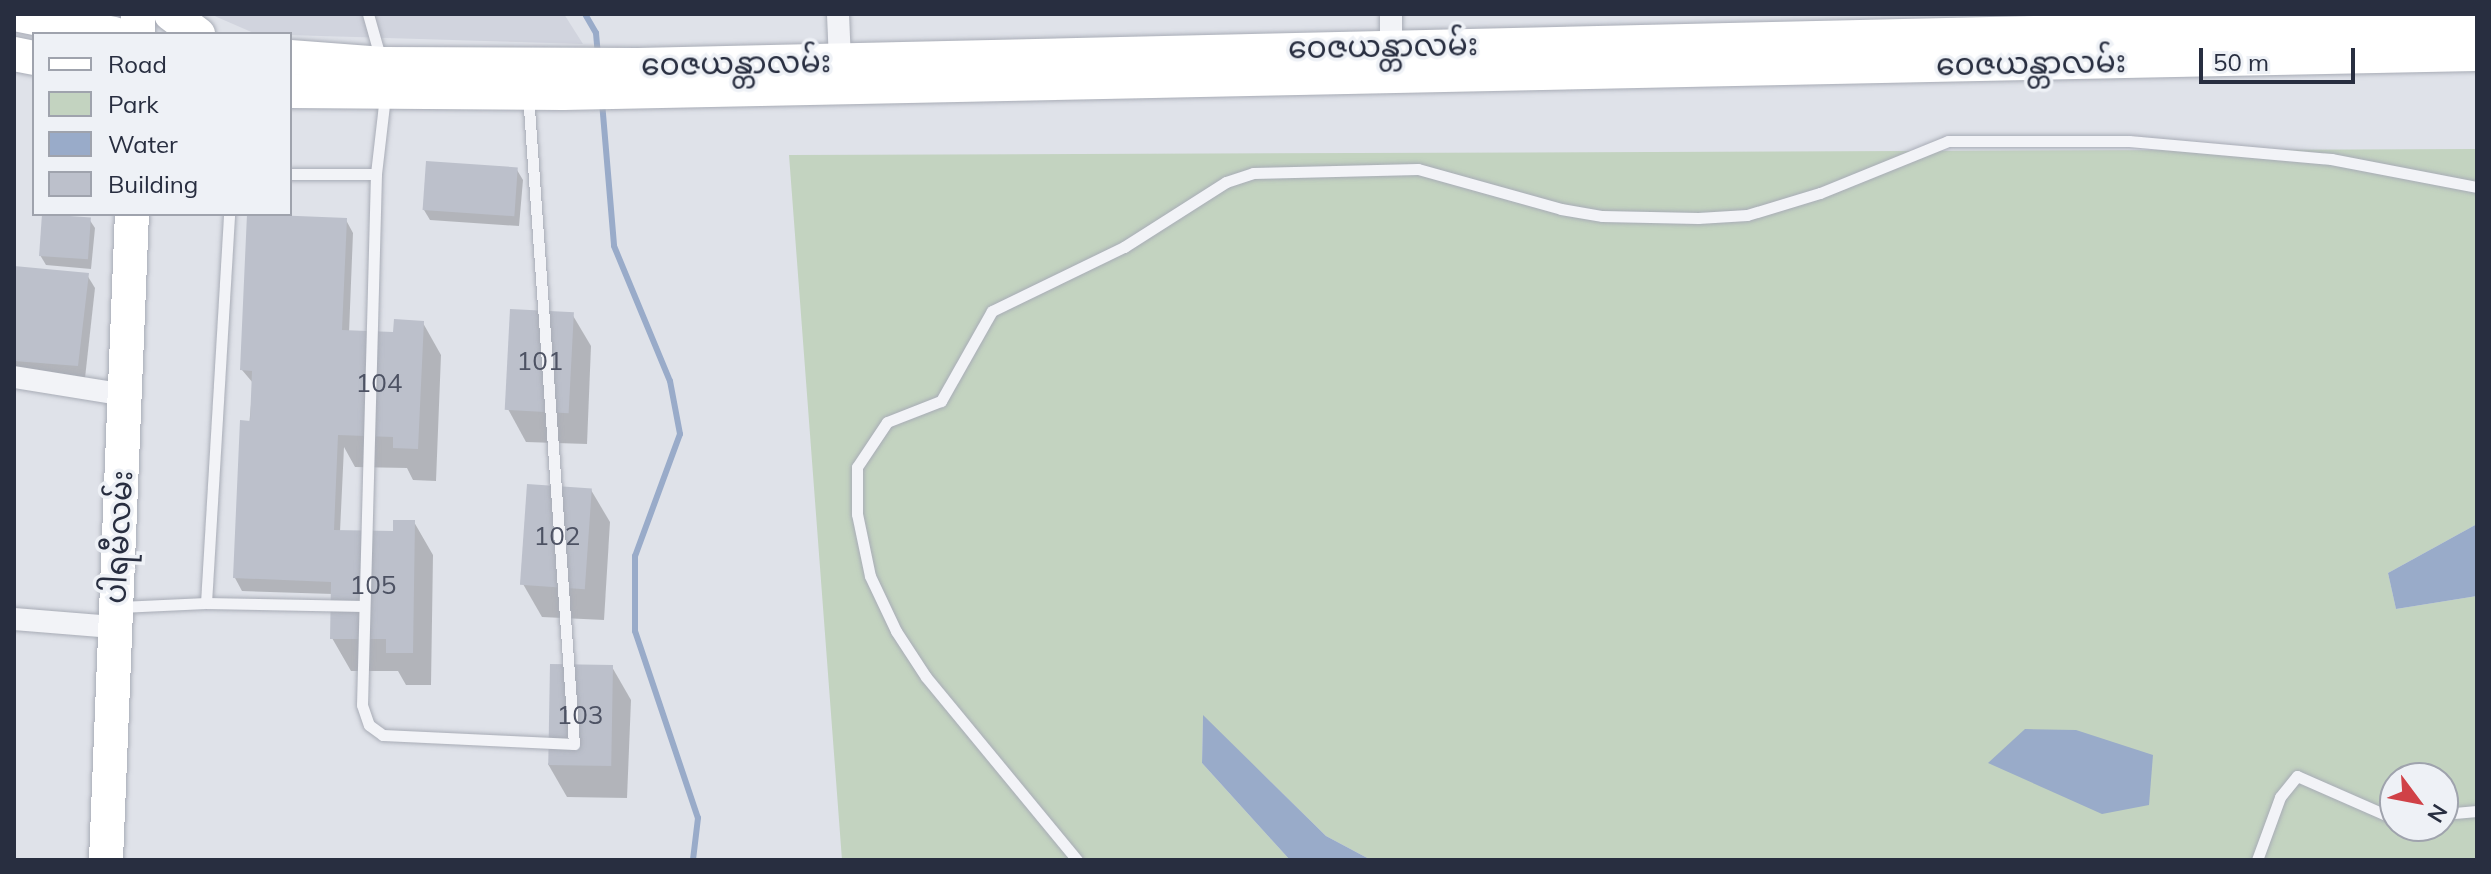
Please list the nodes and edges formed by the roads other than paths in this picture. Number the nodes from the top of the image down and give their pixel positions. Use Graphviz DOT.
graph roads {
  1 [pos="15,14"];
  2 [pos="171,14"];
  3 [pos="368,14"];
  4 [pos="838,14"];
  5 [pos="85,20"];
  6 [pos="2477,23"];
  7 [pos="1391,30"];
  8 [pos="110,32"];
  9 [pos="195,32"];
  10 [pos="2477,54"];
  11 [pos="292,57"];
  12 [pos="840,61"];
  13 [pos="384,78"];
  14 [pos="639,78"];
  15 [pos="527,79"];
  16 [pos="292,91"];
  17 [pos="292,174"];
  18 [pos="376,174"];
  19 [pos="2477,187"];
  20 [pos="132,216"];
  21 [pos="150,216"];
  22 [pos="229,216"];
  23 [pos="132,249"];
  24 [pos="14,377"];
  25 [pos="127,395"];
  26 [pos="206,603"];
  27 [pos="364,606"];
  28 [pos="113,617"];
  29 [pos="14,619"];
  30 [pos="2379,812"];
  31 [pos="106,860"];
  32 [pos="1077,860"];
  33 [pos="2257,860"];
  1 -- 5 [label="main road"];
  2 -- 9 [label="main road"];
  3 -- 13 [label="lane"];
  4 -- 12 [label="street"];
  5 -- 8 [label="main road"];
  6 -- 7 [label="main road, ဝေဇယန္တာလမ်း"];
  7 -- 12 [label="main road, ဝေဇယန္တာလမ်း"];
  10 -- 14 [label="main road, ဝေဇယန္တာလမ်း"];
  11 -- 13 [label="main road, ဝေဇယန္တာလမ်း"];
  12 -- 14 [label="main road, ဝေဇယန္တာလမ်း"];
  13 -- 15 [label="main road, ဝေဇယန္တာလမ်း"];
  13 -- 16 [label="main road, ဝေဇယန္တာလမ်း"];
  13 -- 18 [label="lane"];
  14 -- 15 [label="main road, ဝေဇယန္တာလမ်း"];
  15 -- 27 [label="lane"];
  17 -- 18 [label="lane"];
  18 -- 27 [label="lane"];
  19 -- 32 [label="lane"];
  20 -- 23 [label="main road, ပါရမီလမ်း"];
  21 -- 23 [label="main road"];
  22 -- 26 [label="lane"];
  23 -- 25 [label="main road, ပါရမီလမ်း"];
  24 -- 25 [label="street"];
  25 -- 28 [label="main road, ပါရမီလမ်း"];
  26 -- 27 [label="lane"];
  26 -- 28 [label="lane"];
  28 -- 29 [label="street"];
  28 -- 31 [label="main road, ပါရမီလမ်း"];
  30 -- 33 [label="lane"];
}
